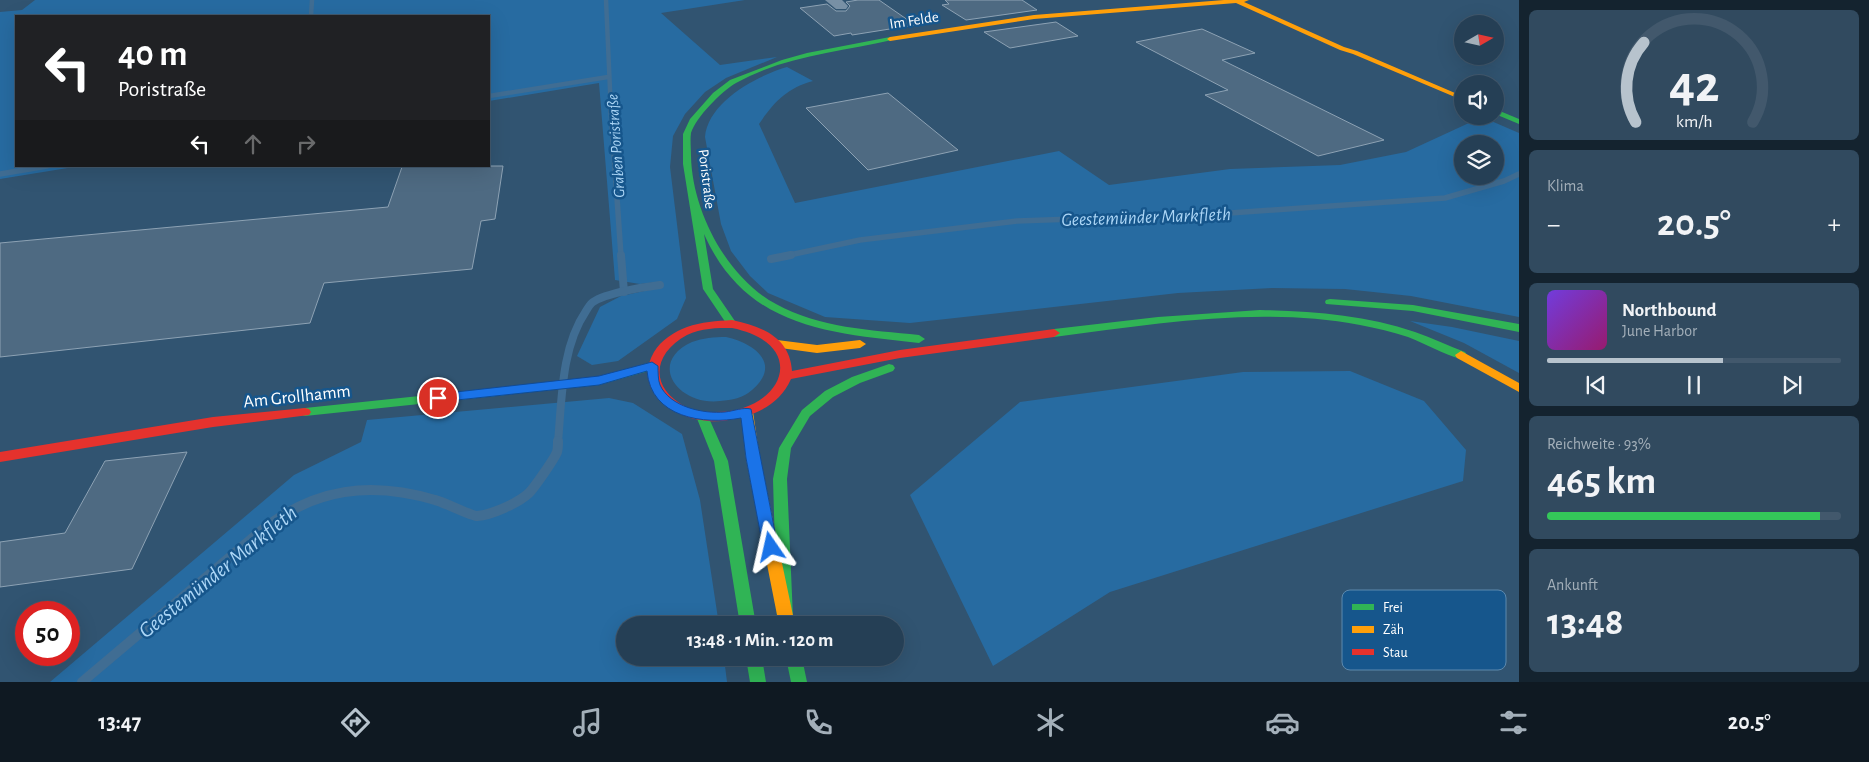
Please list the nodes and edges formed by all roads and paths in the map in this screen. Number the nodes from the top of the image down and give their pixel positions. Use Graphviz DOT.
graph roads {
  1 [pos="1194,0"];
  2 [pos="1239,0"];
  3 [pos="1253,0"];
  4 [pos="1143,7"];
  5 [pos="1355,52"];
  6 [pos="810,54"];
  7 [pos="1454,95"];
  8 [pos="1504,116"];
  9 [pos="1519,122"];
  10 [pos="694,201"];
  11 [pos="1315,301"];
  12 [pos="1232,303"];
  13 [pos="732,324"];
  14 [pos="1519,328"];
  15 [pos="975,332"];
  16 [pos="777,344"];
  17 [pos="946,346"];
  18 [pos="652,366"];
  19 [pos="787,376"];
  20 [pos="599,380"];
  21 [pos="645,384"];
  22 [pos="1519,388"];
  23 [pos="747,412"];
  24 [pos="702,416"];
  25 [pos="0,457"];
  26 [pos="747,616"];
  27 [pos="785,616"];
  28 [pos="786,616"];
  29 [pos="755,666"];
  30 [pos="796,666"];
  31 [pos="758,682"];
  32 [pos="799,682"];
  1 -- 4 [label="main road, Im Felde"];
  2 -- 4 [label="main road, Im Felde"];
  2 -- 5 [label="main road"];
  3 -- 5 [label="main road"];
  4 -- 6 [label="main road, Im Felde"];
  5 -- 7 [label="main road"];
  6 -- 10 [label="main road, Poristraße"];
  8 -- 9 [label="main road"];
  10 -- 13 [label="main road, Poristraße"];
  10 -- 16 [label="main road"];
  11 -- 14 [label="main road"];
  12 -- 15 [label="main road"];
  13 -- 16 [label="main road"];
  13 -- 18 [label="main road"];
  16 -- 19 [label="main road"];
  17 -- 19 [label="main road"];
  17 -- 22 [label="main road"];
  17 -- 28 [label="main road"];
  18 -- 20 [label="main road, Am Grollhamm"];
  18 -- 21 [label="main road"];
  19 -- 23 [label="main road"];
  20 -- 21 [label="main road, Am Grollhamm"];
  20 -- 25 [label="main road, Am Grollhamm"];
  21 -- 24 [label="main road"];
  23 -- 24 [label="main road"];
  23 -- 27 [label="main road"];
  24 -- 26 [label="main road"];
  29 -- 31 [label="main road"];
  30 -- 32 [label="main road"];
}
